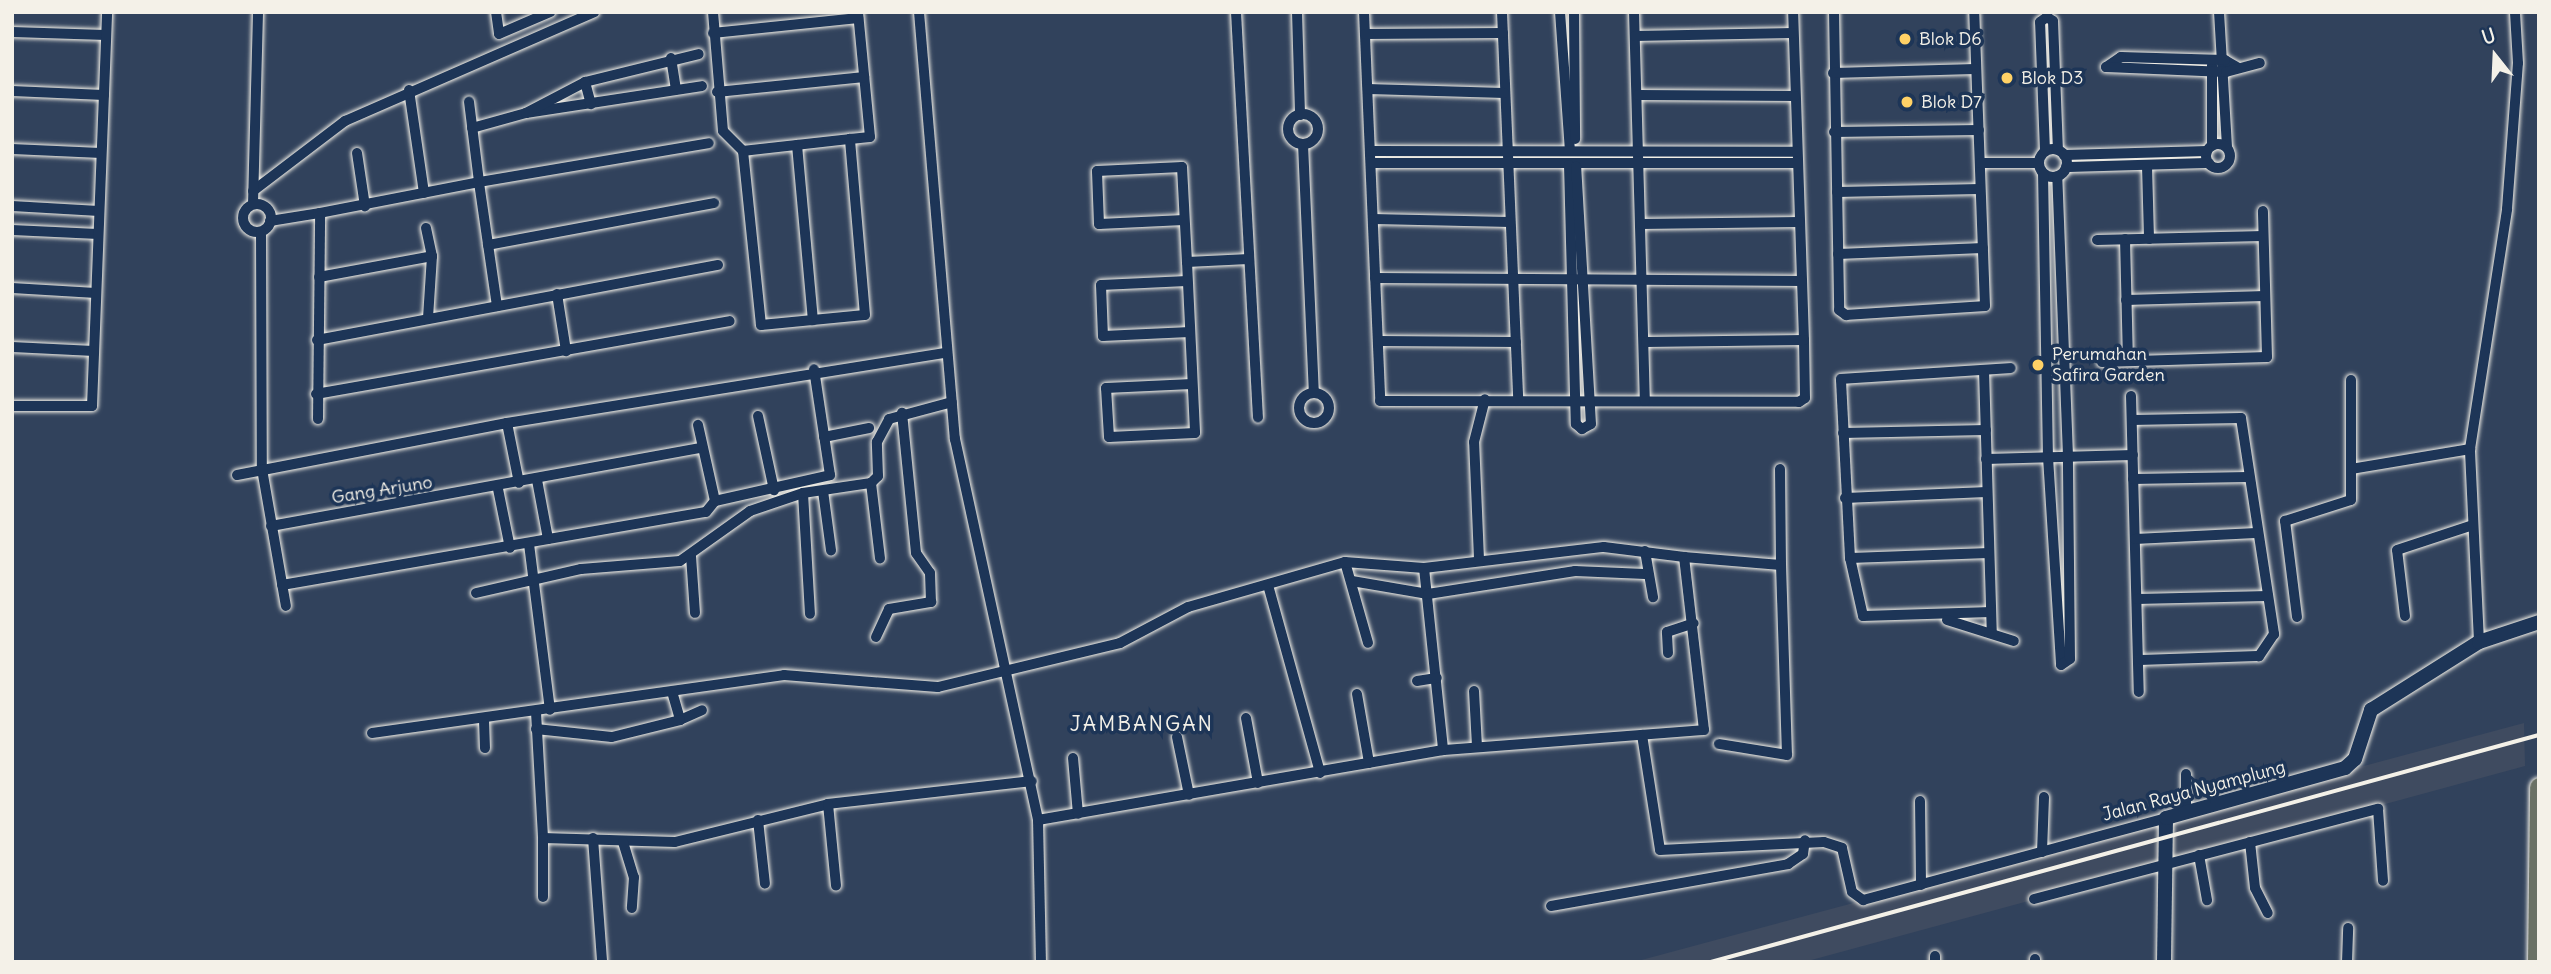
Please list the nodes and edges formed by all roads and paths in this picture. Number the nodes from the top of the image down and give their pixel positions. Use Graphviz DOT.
graph roads {
  1 [pos="107,12"];
  2 [pos="258,12"];
  3 [pos="496,12"];
  4 [pos="550,12"];
  5 [pos="594,12"];
  6 [pos="713,12"];
  7 [pos="919,12"];
  8 [pos="1236,12"];
  9 [pos="1297,12"];
  10 [pos="1364,12"];
  11 [pos="1502,12"];
  12 [pos="1560,12"];
  13 [pos="1574,12"];
  14 [pos="1634,12"];
  15 [pos="1793,12"];
  16 [pos="1834,12"];
  17 [pos="1973,12"];
  18 [pos="2219,12"];
  19 [pos="2515,12"];
  20 [pos="858,15"];
  21 [pos="12,32"];
  22 [pos="712,33"];
  23 [pos="1503,33"];
  24 [pos="1793,33"];
  25 [pos="1365,34"];
  26 [pos="106,35"];
  27 [pos="1575,35"];
  28 [pos="1561,36"];
  29 [pos="1635,36"];
  30 [pos="2219,48"];
  31 [pos="699,54"];
  32 [pos="671,58"];
  33 [pos="2260,63"];
  34 [pos="2212,65"];
  35 [pos="2230,66"];
  36 [pos="1975,69"];
  37 [pos="1833,73"];
  38 [pos="864,77"];
  39 [pos="585,82"];
  40 [pos="702,86"];
  41 [pos="1368,89"];
  42 [pos="409,90"];
  43 [pos="676,90"];
  44 [pos="12,91"];
  45 [pos="717,92"];
  46 [pos="1504,93"];
  47 [pos="1637,94"];
  48 [pos="104,95"];
  49 [pos="1795,96"];
  50 [pos="469,102"];
  51 [pos="591,104"];
  52 [pos="526,113"];
  53 [pos="1300,114"];
  54 [pos="472,128"];
  55 [pos="1979,130"];
  56 [pos="1835,132"];
  57 [pos="850,139"];
  58 [pos="709,143"];
  59 [pos="1303,144"];
  60 [pos="797,145"];
  61 [pos="2227,147"];
  62 [pos="12,149"];
  63 [pos="1639,150"];
  64 [pos="1371,151"];
  65 [pos="2045,151"];
  66 [pos="743,152"];
  67 [pos="2061,152"];
  68 [pos="101,153"];
  69 [pos="357,153"];
  70 [pos="2209,153"];
  71 [pos="1454,156"];
  72 [pos="1507,157"];
  73 [pos="1798,157"];
  74 [pos="1573,158"];
  75 [pos="1371,163"];
  76 [pos="1639,163"];
  77 [pos="1980,163"];
  78 [pos="2147,166"];
  79 [pos="2066,167"];
  80 [pos="2041,168"];
  81 [pos="2057,176"];
  82 [pos="479,182"];
  83 [pos="1980,189"];
  84 [pos="253,191"];
  85 [pos="1837,192"];
  86 [pos="424,193"];
  87 [pos="714,203"];
  88 [pos="253,204"];
  89 [pos="12,206"];
  90 [pos="365,206"];
  91 [pos="99,211"];
  92 [pos="2263,211"];
  93 [pos="320,213"];
  94 [pos="1373,219"];
  95 [pos="1184,220"];
  96 [pos="270,221"];
  97 [pos="1510,222"];
  98 [pos="1800,222"];
  99 [pos="1640,224"];
  100 [pos="426,228"];
  101 [pos="12,230"];
  102 [pos="261,232"];
  103 [pos="98,234"];
  104 [pos="2263,236"];
  105 [pos="2125,239"];
  106 [pos="2149,239"];
  107 [pos="2097,240"];
  108 [pos="488,245"];
  109 [pos="1983,248"];
  110 [pos="1838,254"];
  111 [pos="432,256"];
  112 [pos="1249,259"];
  113 [pos="1186,262"];
  114 [pos="718,265"];
  115 [pos="319,277"];
  116 [pos="1375,278"];
  117 [pos="1572,280"];
  118 [pos="1585,280"];
  119 [pos="1643,280"];
  120 [pos="1187,281"];
  121 [pos="1802,281"];
  122 [pos="1513,282"];
  123 [pos="12,288"];
  124 [pos="96,293"];
  125 [pos="557,294"];
  126 [pos="2265,296"];
  127 [pos="2126,300"];
  128 [pos="497,306"];
  129 [pos="428,318"];
  130 [pos="813,320"];
  131 [pos="730,321"];
  132 [pos="1190,332"];
  133 [pos="317,340"];
  134 [pos="1804,340"];
  135 [pos="1378,341"];
  136 [pos="1516,342"];
  137 [pos="1646,342"];
  138 [pos="12,347"];
  139 [pos="945,349"];
  140 [pos="94,351"];
  141 [pos="566,351"];
  142 [pos="2128,360"];
  143 [pos="2102,362"];
  144 [pos="2011,368"];
  145 [pos="1984,370"];
  146 [pos="812,371"];
  147 [pos="2351,380"];
  148 [pos="1192,384"];
  149 [pos="1314,393"];
  150 [pos="316,394"];
  151 [pos="2131,396"];
  152 [pos="1485,399"];
  153 [pos="1518,400"];
  154 [pos="1576,401"];
  155 [pos="1590,401"];
  156 [pos="1645,401"];
  157 [pos="952,402"];
  158 [pos="12,406"];
  159 [pos="902,414"];
  160 [pos="758,416"];
  161 [pos="1258,417"];
  162 [pos="318,419"];
  163 [pos="2132,420"];
  164 [pos="507,423"];
  165 [pos="698,425"];
  166 [pos="869,428"];
  167 [pos="1986,430"];
  168 [pos="1843,433"];
  169 [pos="824,437"];
  170 [pos="702,448"];
  171 [pos="2470,449"];
  172 [pos="2133,455"];
  173 [pos="2068,456"];
  174 [pos="2048,457"];
  175 [pos="1986,459"];
  176 [pos="262,469"];
  177 [pos="1780,469"];
  178 [pos="2351,469"];
  179 [pos="237,475"];
  180 [pos="2248,477"];
  181 [pos="2133,479"];
  182 [pos="537,480"];
  183 [pos="519,483"];
  184 [pos="871,484"];
  185 [pos="498,489"];
  186 [pos="774,490"];
  187 [pos="823,491"];
  188 [pos="1987,492"];
  189 [pos="803,493"];
  190 [pos="1845,498"];
  191 [pos="715,501"];
  192 [pos="2472,523"];
  193 [pos="271,526"];
  194 [pos="2256,533"];
  195 [pos="548,539"];
  196 [pos="2135,539"];
  197 [pos="529,544"];
  198 [pos="510,548"];
  199 [pos="831,550"];
  200 [pos="1989,553"];
  201 [pos="691,555"];
  202 [pos="1684,557"];
  203 [pos="880,558"];
  204 [pos="1850,558"];
  205 [pos="1479,559"];
  206 [pos="1604,560"];
  207 [pos="1574,561"];
  208 [pos="1645,564"];
  209 [pos="1781,565"];
  210 [pos="1527,566"];
  211 [pos="1349,572"];
  212 [pos="536,580"];
  213 [pos="1426,582"];
  214 [pos="282,585"];
  215 [pos="476,593"];
  216 [pos="1271,594"];
  217 [pos="2268,596"];
  218 [pos="1653,597"];
  219 [pos="2137,599"];
  220 [pos="286,606"];
  221 [pos="1991,612"];
  222 [pos="695,613"];
  223 [pos="810,614"];
  224 [pos="2406,616"];
  225 [pos="2297,617"];
  226 [pos="1939,618"];
  227 [pos="2539,622"];
  228 [pos="1684,625"];
  229 [pos="1992,632"];
  230 [pos="876,636"];
  231 [pos="2014,641"];
  232 [pos="2479,642"];
  233 [pos="1368,643"];
  234 [pos="1668,653"];
  235 [pos="2138,660"];
  236 [pos="1437,678"];
  237 [pos="1007,681"];
  238 [pos="1417,681"];
  239 [pos="1474,691"];
  240 [pos="2139,692"];
  241 [pos="1357,694"];
  242 [pos="673,695"];
  243 [pos="550,710"];
  244 [pos="702,710"];
  245 [pos="679,716"];
  246 [pos="1246,718"];
  247 [pos="484,720"];
  248 [pos="536,721"];
  249 [pos="372,733"];
  250 [pos="1642,735"];
  251 [pos="1177,737"];
  252 [pos="485,741"];
  253 [pos="1719,744"];
  254 [pos="1477,747"];
  255 [pos="1443,750"];
  256 [pos="1073,758"];
  257 [pos="1369,763"];
  258 [pos="1320,773"];
  259 [pos="2186,774"];
  260 [pos="1032,782"];
  261 [pos="1258,783"];
  262 [pos="2539,786"];
  263 [pos="1189,795"];
  264 [pos="2044,797"];
  265 [pos="1920,801"];
  266 [pos="828,804"];
  267 [pos="2186,812"];
  268 [pos="1078,814"];
  269 [pos="2166,818"];
  270 [pos="758,820"];
  271 [pos="1038,820"];
  272 [pos="542,838"];
  273 [pos="593,838"];
  274 [pos="1805,840"];
  275 [pos="623,842"];
  276 [pos="2250,842"];
  277 [pos="2042,852"];
  278 [pos="2199,855"];
  279 [pos="2168,863"];
  280 [pos="2383,881"];
  281 [pos="765,884"];
  282 [pos="1921,885"];
  283 [pos="836,886"];
  284 [pos="543,897"];
  285 [pos="2034,899"];
  286 [pos="2207,900"];
  287 [pos="1551,906"];
  288 [pos="632,908"];
  289 [pos="2269,913"];
  290 [pos="2348,928"];
  291 [pos="2537,957"];
  292 [pos="602,962"];
  293 [pos="1041,962"];
  294 [pos="2164,962"];
  295 [pos="2347,962"];
  1 -- 26 [label="street"];
  2 -- 84 [label="street"];
  3 -- 4 [label="street"];
  5 -- 42 [label="street"];
  6 -- 22 [label="street"];
  7 -- 139 [label="street"];
  8 -- 112 [label="street"];
  9 -- 53 [label="street"];
  10 -- 25 [label="street"];
  11 -- 23 [label="street"];
  12 -- 28 [label="street"];
  13 -- 27 [label="street"];
  14 -- 29 [label="street"];
  15 -- 24 [label="street"];
  16 -- 37 [label="street"];
  17 -- 36 [label="street"];
  18 -- 30 [label="street"];
  19 -- 171 [label="street"];
  20 -- 22 [label="street"];
  20 -- 38 [label="street"];
  21 -- 26 [label="street"];
  22 -- 45 [label="street"];
  23 -- 25 [label="street"];
  23 -- 46 [label="street"];
  24 -- 29 [label="street"];
  24 -- 49 [label="street"];
  25 -- 41 [label="street"];
  26 -- 48 [label="street"];
  27 -- 28 [label="street"];
  27 -- 74 [label="street"];
  28 -- 74 [label="street"];
  29 -- 47 [label="street"];
  30 -- 34 [label="street"];
  30 -- 35 [label="street"];
  31 -- 32 [label="street"];
  32 -- 39 [label="street"];
  32 -- 43 [label="street"];
  33 -- 35 [label="street"];
  34 -- 34 [label="street"];
  34 -- 35 [label="street"];
  34 -- 70 [label="street"];
  35 -- 61 [label="street"];
  36 -- 37 [label="street"];
  36 -- 55 [label="street"];
  37 -- 56 [label="street"];
  38 -- 45 [label="street"];
  38 -- 57 [label="street"];
  39 -- 51 [label="street"];
  39 -- 52 [label="street"];
  40 -- 43 [label="street"];
  41 -- 46 [label="street"];
  41 -- 64 [label="street"];
  42 -- 84 [label="street"];
  42 -- 86 [label="street"];
  43 -- 51 [label="street"];
  44 -- 48 [label="street"];
  45 -- 66 [label="street"];
  46 -- 72 [label="street"];
  47 -- 49 [label="street"];
  47 -- 63 [label="street"];
  48 -- 68 [label="street"];
  49 -- 73 [label="street"];
  50 -- 54 [label="street"];
  51 -- 52 [label="street"];
  52 -- 54 [label="street"];
  53 -- 59 [label="street"];
  53 -- 59 [label="street"];
  54 -- 82 [label="street"];
  55 -- 56 [label="street"];
  55 -- 77 [label="street"];
  56 -- 85 [label="street"];
  57 -- 60 [label="street"];
  57 -- 130 [label="street"];
  58 -- 82 [label="street"];
  59 -- 149 [label="street"];
  60 -- 66 [label="street"];
  60 -- 130 [label="street"];
  61 -- 70 [label="street"];
  61 -- 70 [label="street"];
  62 -- 68 [label="street"];
  63 -- 73 [label="street"];
  63 -- 74 [label="street"];
  63 -- 76 [label="street"];
  64 -- 71 [label="street"];
  64 -- 75 [label="street"];
  65 -- 67 [label="street"];
  65 -- 67 [label="street"];
  65 -- 80 [label="street"];
  66 -- 130 [label="street"];
  67 -- 70 [label="street"];
  67 -- 79 [label="street"];
  68 -- 91 [label="street"];
  69 -- 90 [label="street"];
  70 -- 78 [label="street"];
  71 -- 72 [label="street"];
  71 -- 75 [label="street"];
  72 -- 74 [label="street"];
  72 -- 97 [label="street"];
  73 -- 76 [label="street"];
  73 -- 98 [label="street"];
  74 -- 76 [label="street"];
  74 -- 117 [label="street"];
  74 -- 118 [label="street"];
  75 -- 94 [label="street"];
  76 -- 99 [label="street"];
  77 -- 80 [label="street"];
  77 -- 83 [label="street"];
  78 -- 79 [label="street"];
  78 -- 106 [label="street"];
  79 -- 81 [label="street"];
  80 -- 81 [label="street"];
  80 -- 174 [label="street"];
  81 -- 173 [label="street"];
  82 -- 86 [label="street"];
  82 -- 108 [label="street"];
  83 -- 85 [label="street"];
  83 -- 109 [label="street"];
  84 -- 88 [label="street"];
  85 -- 110 [label="street"];
  86 -- 90 [label="street"];
  87 -- 108 [label="street"];
  88 -- 96 [label="street"];
  88 -- 102 [label="street"];
  89 -- 91 [label="street"];
  90 -- 93 [label="street"];
  91 -- 103 [label="street"];
  92 -- 104 [label="street"];
  93 -- 96 [label="street"];
  93 -- 115 [label="street"];
  94 -- 97 [label="street"];
  94 -- 116 [label="street"];
  95 -- 95 [label="street"];
  95 -- 113 [label="street"];
  96 -- 102 [label="street"];
  97 -- 122 [label="street"];
  98 -- 99 [label="street"];
  98 -- 121 [label="street"];
  99 -- 119 [label="street"];
  100 -- 111 [label="street"];
  101 -- 103 [label="street"];
  102 -- 176 [label="street"];
  103 -- 124 [label="street"];
  104 -- 106 [label="street"];
  104 -- 126 [label="street"];
  105 -- 106 [label="street"];
  105 -- 107 [label="street"];
  105 -- 127 [label="street"];
  108 -- 128 [label="street"];
  109 -- 110 [label="street"];
  109 -- 110 [label="street"];
  111 -- 115 [label="street"];
  111 -- 129 [label="street"];
  112 -- 113 [label="street"];
  112 -- 161 [label="street"];
  113 -- 120 [label="street"];
  114 -- 125 [label="street"];
  115 -- 133 [label="street"];
  116 -- 122 [label="street"];
  116 -- 135 [label="street"];
  117 -- 118 [label="street"];
  117 -- 122 [label="street"];
  117 -- 154 [label="street"];
  118 -- 119 [label="street"];
  118 -- 155 [label="street"];
  119 -- 121 [label="street"];
  119 -- 137 [label="street"];
  120 -- 132 [label="street"];
  120 -- 132 [label="street"];
  121 -- 134 [label="street"];
  122 -- 136 [label="street"];
  123 -- 124 [label="street"];
  124 -- 140 [label="street"];
  125 -- 128 [label="street"];
  125 -- 141 [label="street"];
  126 -- 127 [label="street"];
  126 -- 142 [label="street"];
  127 -- 142 [label="street"];
  128 -- 129 [label="street"];
  129 -- 133 [label="street"];
  131 -- 141 [label="street"];
  132 -- 148 [label="street"];
  133 -- 150 [label="street"];
  134 -- 137 [label="street"];
  134 -- 156 [label="street"];
  135 -- 136 [label="street"];
  135 -- 152 [label="street"];
  136 -- 153 [label="street"];
  137 -- 156 [label="street"];
  138 -- 140 [label="street"];
  139 -- 146 [label="street"];
  139 -- 157 [label="street"];
  140 -- 158 [label="street"];
  141 -- 150 [label="street"];
  142 -- 143 [label="street"];
  144 -- 145 [label="street"];
  145 -- 167 [label="street"];
  145 -- 168 [label="street"];
  146 -- 164 [label="street"];
  146 -- 169 [label="street"];
  147 -- 178 [label="street"];
  148 -- 148 [label="street"];
  150 -- 162 [label="street"];
  151 -- 163 [label="street"];
  152 -- 153 [label="street"];
  152 -- 205 [label="street"];
  153 -- 154 [label="street"];
  154 -- 155 [label="street"];
  154 -- 155 [label="street"];
  155 -- 156 [label="street"];
  157 -- 159 [label="street"];
  157 -- 237 [label="street"];
  159 -- 184 [label="street"];
  159 -- 230 [label="street"];
  160 -- 186 [label="street"];
  163 -- 172 [label="street"];
  163 -- 180 [label="street"];
  164 -- 176 [label="street"];
  164 -- 183 [label="street"];
  165 -- 170 [label="street"];
  166 -- 169 [label="street"];
  167 -- 168 [label="street"];
  167 -- 175 [label="street"];
  168 -- 190 [label="street"];
  169 -- 186 [label="street"];
  170 -- 182 [label="street, Gang Arjuno"];
  170 -- 191 [label="street"];
  171 -- 178 [label="street"];
  171 -- 192 [label="street"];
  172 -- 173 [label="street"];
  172 -- 181 [label="street"];
  173 -- 174 [label="street"];
  173 -- 174 [label="street"];
  174 -- 175 [label="street"];
  175 -- 188 [label="street"];
  176 -- 179 [label="street"];
  176 -- 193 [label="street"];
  177 -- 209 [label="street"];
  178 -- 225 [label="street"];
  180 -- 181 [label="street"];
  180 -- 194 [label="street"];
  181 -- 196 [label="street"];
  182 -- 183 [label="street, Gang Arjuno"];
  182 -- 195 [label="street"];
  183 -- 185 [label="street, Gang Arjuno"];
  184 -- 187 [label="street"];
  184 -- 203 [label="street"];
  185 -- 193 [label="street, Gang Arjuno"];
  185 -- 198 [label="street"];
  186 -- 191 [label="street"];
  187 -- 189 [label="street"];
  187 -- 199 [label="street"];
  188 -- 190 [label="street"];
  188 -- 200 [label="street"];
  189 -- 201 [label="street"];
  189 -- 223 [label="street"];
  190 -- 204 [label="street"];
  191 -- 195 [label="street"];
  192 -- 224 [label="street"];
  192 -- 232 [label="street"];
  193 -- 214 [label="street"];
  194 -- 196 [label="street"];
  194 -- 217 [label="street"];
  195 -- 197 [label="street"];
  196 -- 219 [label="street"];
  197 -- 198 [label="street"];
  197 -- 212 [label="street"];
  198 -- 214 [label="street"];
  200 -- 204 [label="street"];
  200 -- 221 [label="street"];
  201 -- 212 [label="street"];
  201 -- 222 [label="street"];
  202 -- 208 [label="street"];
  202 -- 209 [label="street"];
  202 -- 228 [label="street"];
  204 -- 226 [label="street"];
  205 -- 210 [label="street"];
  205 -- 213 [label="street"];
  206 -- 207 [label="street"];
  206 -- 207 [label="street"];
  206 -- 208 [label="street"];
  206 -- 208 [label="street"];
  207 -- 210 [label="street"];
  207 -- 210 [label="street"];
  208 -- 218 [label="street"];
  209 -- 253 [label="street"];
  210 -- 213 [label="street"];
  211 -- 213 [label="street"];
  211 -- 213 [label="street"];
  211 -- 216 [label="street"];
  211 -- 233 [label="street"];
  212 -- 215 [label="street"];
  212 -- 243 [label="street"];
  213 -- 236 [label="street"];
  214 -- 220 [label="street"];
  216 -- 237 [label="street"];
  216 -- 258 [label="street"];
  217 -- 219 [label="street"];
  217 -- 235 [label="street"];
  219 -- 235 [label="street"];
  221 -- 226 [label="street"];
  221 -- 229 [label="street"];
  226 -- 229 [label="street"];
  227 -- 232 [label="street, Jalan Raya Nyamplung"];
  228 -- 234 [label="street"];
  228 -- 250 [label="street"];
  229 -- 231 [label="street"];
  232 -- 267 [label="street, Jalan Raya Nyamplung"];
  235 -- 240 [label="street"];
  236 -- 238 [label="street"];
  236 -- 255 [label="street"];
  237 -- 242 [label="street"];
  237 -- 260 [label="street"];
  239 -- 254 [label="street"];
  241 -- 257 [label="street"];
  242 -- 243 [label="street"];
  242 -- 245 [label="street"];
  243 -- 248 [label="street"];
  244 -- 245 [label="street"];
  245 -- 248 [label="street"];
  246 -- 261 [label="street"];
  247 -- 248 [label="street"];
  247 -- 249 [label="street"];
  247 -- 252 [label="street"];
  248 -- 272 [label="street"];
  250 -- 254 [label="street"];
  250 -- 274 [label="street"];
  251 -- 263 [label="street"];
  254 -- 255 [label="street"];
  255 -- 257 [label="street"];
  256 -- 268 [label="street"];
  257 -- 258 [label="street"];
  258 -- 261 [label="street"];
  259 -- 267 [label="street"];
  260 -- 266 [label="street"];
  260 -- 271 [label="street"];
  261 -- 263 [label="street"];
  262 -- 291 [label="highway"];
  263 -- 268 [label="street"];
  264 -- 277 [label="street"];
  265 -- 282 [label="street"];
  266 -- 270 [label="street"];
  266 -- 283 [label="street"];
  267 -- 269 [label="street, Jalan Raya Nyamplung"];
  268 -- 271 [label="street"];
  269 -- 277 [label="street, Jalan Raya Nyamplung"];
  269 -- 279 [label="street"];
  270 -- 275 [label="street"];
  270 -- 281 [label="street"];
  271 -- 293 [label="street"];
  272 -- 273 [label="street"];
  272 -- 284 [label="street"];
  273 -- 275 [label="street"];
  273 -- 292 [label="street"];
  274 -- 282 [label="street, Jalan Raya Nyamplung"];
  274 -- 287 [label="street"];
  275 -- 288 [label="street"];
  276 -- 278 [label="street"];
  276 -- 280 [label="street"];
  276 -- 289 [label="street"];
  277 -- 282 [label="street, Jalan Raya Nyamplung"];
  278 -- 279 [label="street"];
  278 -- 286 [label="street"];
  279 -- 285 [label="street"];
  279 -- 294 [label="street"];
  290 -- 295 [label="street"];
}
